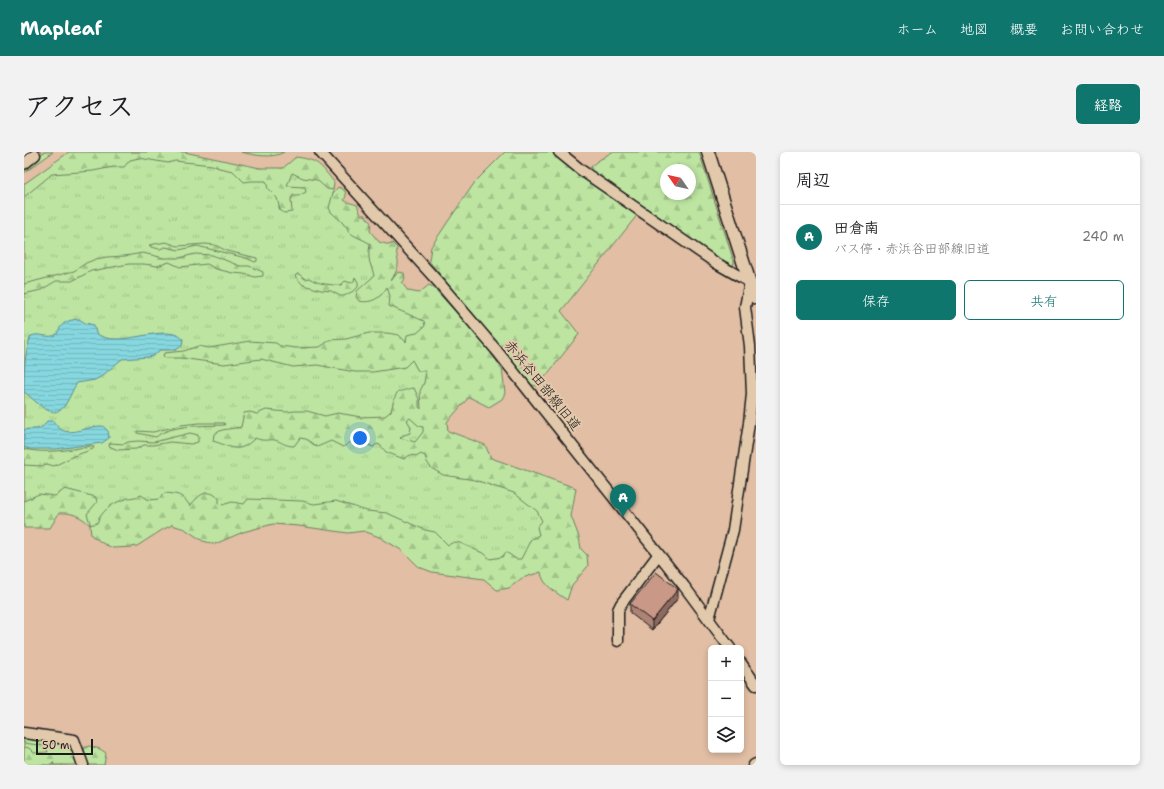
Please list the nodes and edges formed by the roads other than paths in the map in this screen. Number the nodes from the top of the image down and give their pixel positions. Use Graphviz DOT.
graph roads {
  1 [pos="320,152"];
  2 [pos="559,152"];
  3 [pos="708,152"];
  4 [pos="36,153"];
  5 [pos="24,164"];
  6 [pos="753,284"];
  7 [pos="756,298"];
  8 [pos="658,555"];
  9 [pos="709,619"];
  10 [pos="618,641"];
  11 [pos="728,645"];
  12 [pos="744,667"];
  13 [pos="756,685"];
  14 [pos="24,733"];
  15 [pos="83,765"];
  1 -- 8 [label="street, 赤浜谷田部線旧道"];
  2 -- 6 [label="street"];
  3 -- 6 [label="main road"];
  4 -- 5 [label="street"];
  6 -- 7 [label="main road"];
  6 -- 9 [label="street"];
  8 -- 9 [label="street, 赤浜谷田部線旧道"];
  8 -- 10 [label="street"];
  9 -- 11 [label="street, 赤浜谷田部線旧道"];
  12 -- 13 [label="street"];
  14 -- 15 [label="street"];
}
